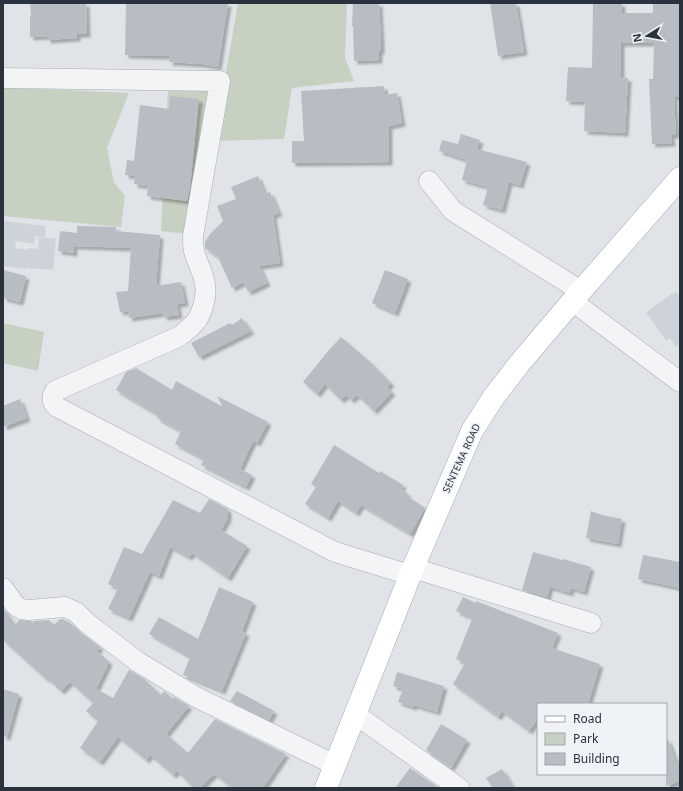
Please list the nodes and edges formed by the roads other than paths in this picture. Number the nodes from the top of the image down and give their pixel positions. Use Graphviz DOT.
graph roads {
  1 [pos="3,78"];
  2 [pos="680,178"];
  3 [pos="429,182"];
  4 [pos="576,296"];
  5 [pos="680,382"];
  6 [pos="411,571"];
  7 [pos="3,588"];
  8 [pos="591,623"];
  9 [pos="355,714"];
  10 [pos="335,765"];
  11 [pos="326,788"];
  12 [pos="459,788"];
  1 -- 6 [label="street"];
  2 -- 4 [label="main road, SENTEMA ROAD"];
  3 -- 4 [label="street"];
  4 -- 5 [label="street"];
  4 -- 6 [label="main road, SENTEMA ROAD"];
  6 -- 8 [label="street"];
  6 -- 9 [label="main road, SENTEMA ROAD"];
  7 -- 10 [label="street"];
  9 -- 10 [label="main road, SENTEMA ROAD"];
  9 -- 12 [label="street"];
  10 -- 11 [label="main road, SENTEMA ROAD"];
}
